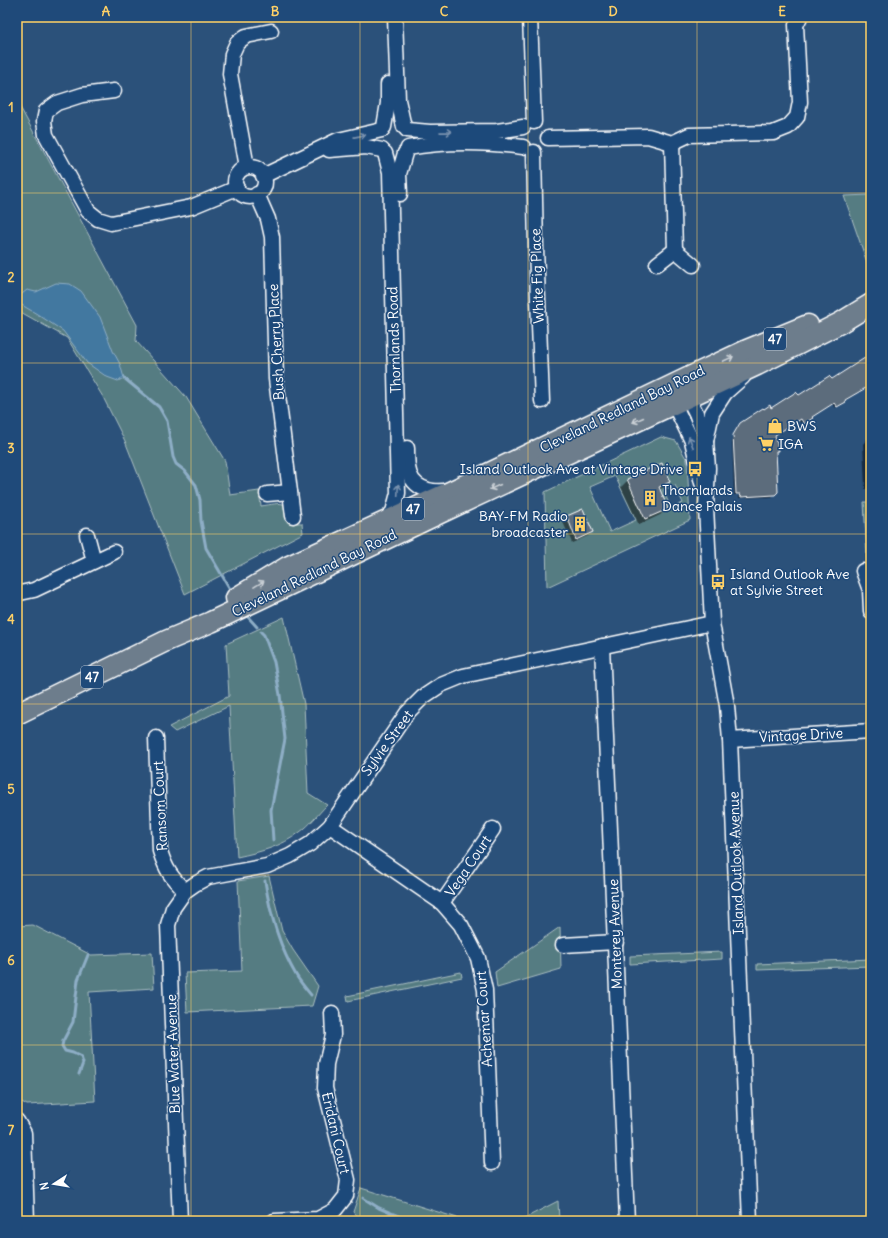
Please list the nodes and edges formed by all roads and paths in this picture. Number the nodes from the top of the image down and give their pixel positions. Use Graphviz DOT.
graph roads {
  1 [pos="386,17"];
  2 [pos="395,17"];
  3 [pos="530,17"];
  4 [pos="800,17"];
  5 [pos="271,31"];
  6 [pos="114,91"];
  7 [pos="528,124"];
  8 [pos="383,129"];
  9 [pos="406,129"];
  10 [pos="548,138"];
  11 [pos="672,143"];
  12 [pos="528,149"];
  13 [pos="406,150"];
  14 [pos="383,151"];
  15 [pos="313,152"];
  16 [pos="247,167"];
  17 [pos="264,176"];
  18 [pos="237,188"];
  19 [pos="257,194"];
  20 [pos="675,250"];
  21 [pos="657,264"];
  22 [pos="693,265"];
  23 [pos="871,299"];
  24 [pos="871,304"];
  25 [pos="757,365"];
  26 [pos="677,393"];
  27 [pos="542,401"];
  28 [pos="706,441"];
  29 [pos="452,491"];
  30 [pos="290,492"];
  31 [pos="266,494"];
  32 [pos="706,507"];
  33 [pos="293,516"];
  34 [pos="382,524"];
  35 [pos="87,534"];
  36 [pos="371,546"];
  37 [pos="114,552"];
  38 [pos="94,561"];
  39 [pos="287,567"];
  40 [pos="863,571"];
  41 [pos="17,593"];
  42 [pos="871,611"];
  43 [pos="712,623"];
  44 [pos="166,641"];
  45 [pos="602,646"];
  46 [pos="17,714"];
  47 [pos="871,731"];
  48 [pos="156,738"];
  49 [pos="730,740"];
  50 [pos="330,826"];
  51 [pos="493,829"];
  52 [pos="185,892"];
  53 [pos="442,903"];
  54 [pos="616,942"];
  55 [pos="563,945"];
  56 [pos="332,1013"];
  57 [pos="17,1121"];
  58 [pos="492,1163"];
  59 [pos="27,1221"];
  60 [pos="180,1221"];
  61 [pos="274,1221"];
  62 [pos="627,1221"];
  63 [pos="750,1221"];
  1 -- 8 [label="street, Thornlands Road"];
  2 -- 9 [label="street, Thornlands Road"];
  3 -- 7 [label="street"];
  4 -- 11 [label="street"];
  5 -- 16 [label="street"];
  6 -- 18 [label="street"];
  9 -- 7 [label="street, one-way"];
  7 -- 10 [label="street"];
  7 -- 12 [label="street"];
  8 -- 9 [label="street"];
  8 -- 14 [label="street, Thornlands Road"];
  15 -- 8 [label="street, one-way"];
  9 -- 13 [label="street, Thornlands Road"];
  10 -- 11 [label="street"];
  10 -- 12 [label="street"];
  11 -- 20 [label="street"];
  12 -- 13 [label="street"];
  12 -- 27 [label="street, White Fig Place"];
  13 -- 14 [label="street"];
  13 -- 29 [label="street, Thornlands Road"];
  14 -- 15 [label="street"];
  34 -- 14 [label="street, Thornlands Road, one-way"];
  15 -- 17 [label="street"];
  16 -- 17 [label="street"];
  16 -- 18 [label="street"];
  17 -- 19 [label="street"];
  18 -- 19 [label="street"];
  19 -- 30 [label="street, Bush Cherry Place"];
  20 -- 21 [label="street"];
  20 -- 22 [label="street"];
  26 -- 23 [label="highway, Cleveland Redland Bay Road / 47, one-way"];
  24 -- 25 [label="highway, Cleveland Redland Bay Road / 47"];
  25 -- 26 [label="highway, Cleveland Redland Bay Road / 47"];
  25 -- 28 [label="street"];
  26 -- 28 [label="street, Island Outlook Avenue"];
  26 -- 29 [label="highway, Cleveland Redland Bay Road / 47"];
  32 -- 26 [label="street, Island Outlook Avenue, one-way"];
  26 -- 36 [label="highway, Cleveland Redland Bay Road / 47, one-way"];
  28 -- 32 [label="street, Island Outlook Avenue"];
  29 -- 34 [label="highway, Cleveland Redland Bay Road / 47"];
  30 -- 31 [label="street"];
  30 -- 33 [label="street, Bush Cherry Place"];
  32 -- 43 [label="street, Island Outlook Avenue"];
  34 -- 39 [label="highway, Cleveland Redland Bay Road / 47"];
  35 -- 38 [label="street"];
  36 -- 39 [label="highway"];
  36 -- 44 [label="highway, Cleveland Redland Bay Road / 47"];
  37 -- 38 [label="street"];
  38 -- 41 [label="street"];
  44 -- 39 [label="highway, Cleveland Redland Bay Road / 47, one-way"];
  40 -- 42 [label="street"];
  43 -- 45 [label="street, Sylvie Street"];
  43 -- 49 [label="street, Island Outlook Avenue"];
  44 -- 46 [label="highway, Cleveland Redland Bay Road / 47"];
  45 -- 50 [label="street, Sylvie Street"];
  45 -- 54 [label="street, Monterey Avenue"];
  47 -- 49 [label="street, Vintage Drive"];
  48 -- 52 [label="street, Ransom Court"];
  49 -- 63 [label="street, Island Outlook Avenue"];
  50 -- 52 [label="street, Sylvie Street"];
  50 -- 53 [label="street, Achemar Court"];
  51 -- 53 [label="street, Vega Court"];
  52 -- 60 [label="street, Blue Water Avenue"];
  53 -- 58 [label="street, Achemar Court"];
  54 -- 55 [label="street"];
  54 -- 62 [label="street, Monterey Avenue"];
  56 -- 61 [label="street, Eridani Court"];
  57 -- 59 [label="street"];
}
